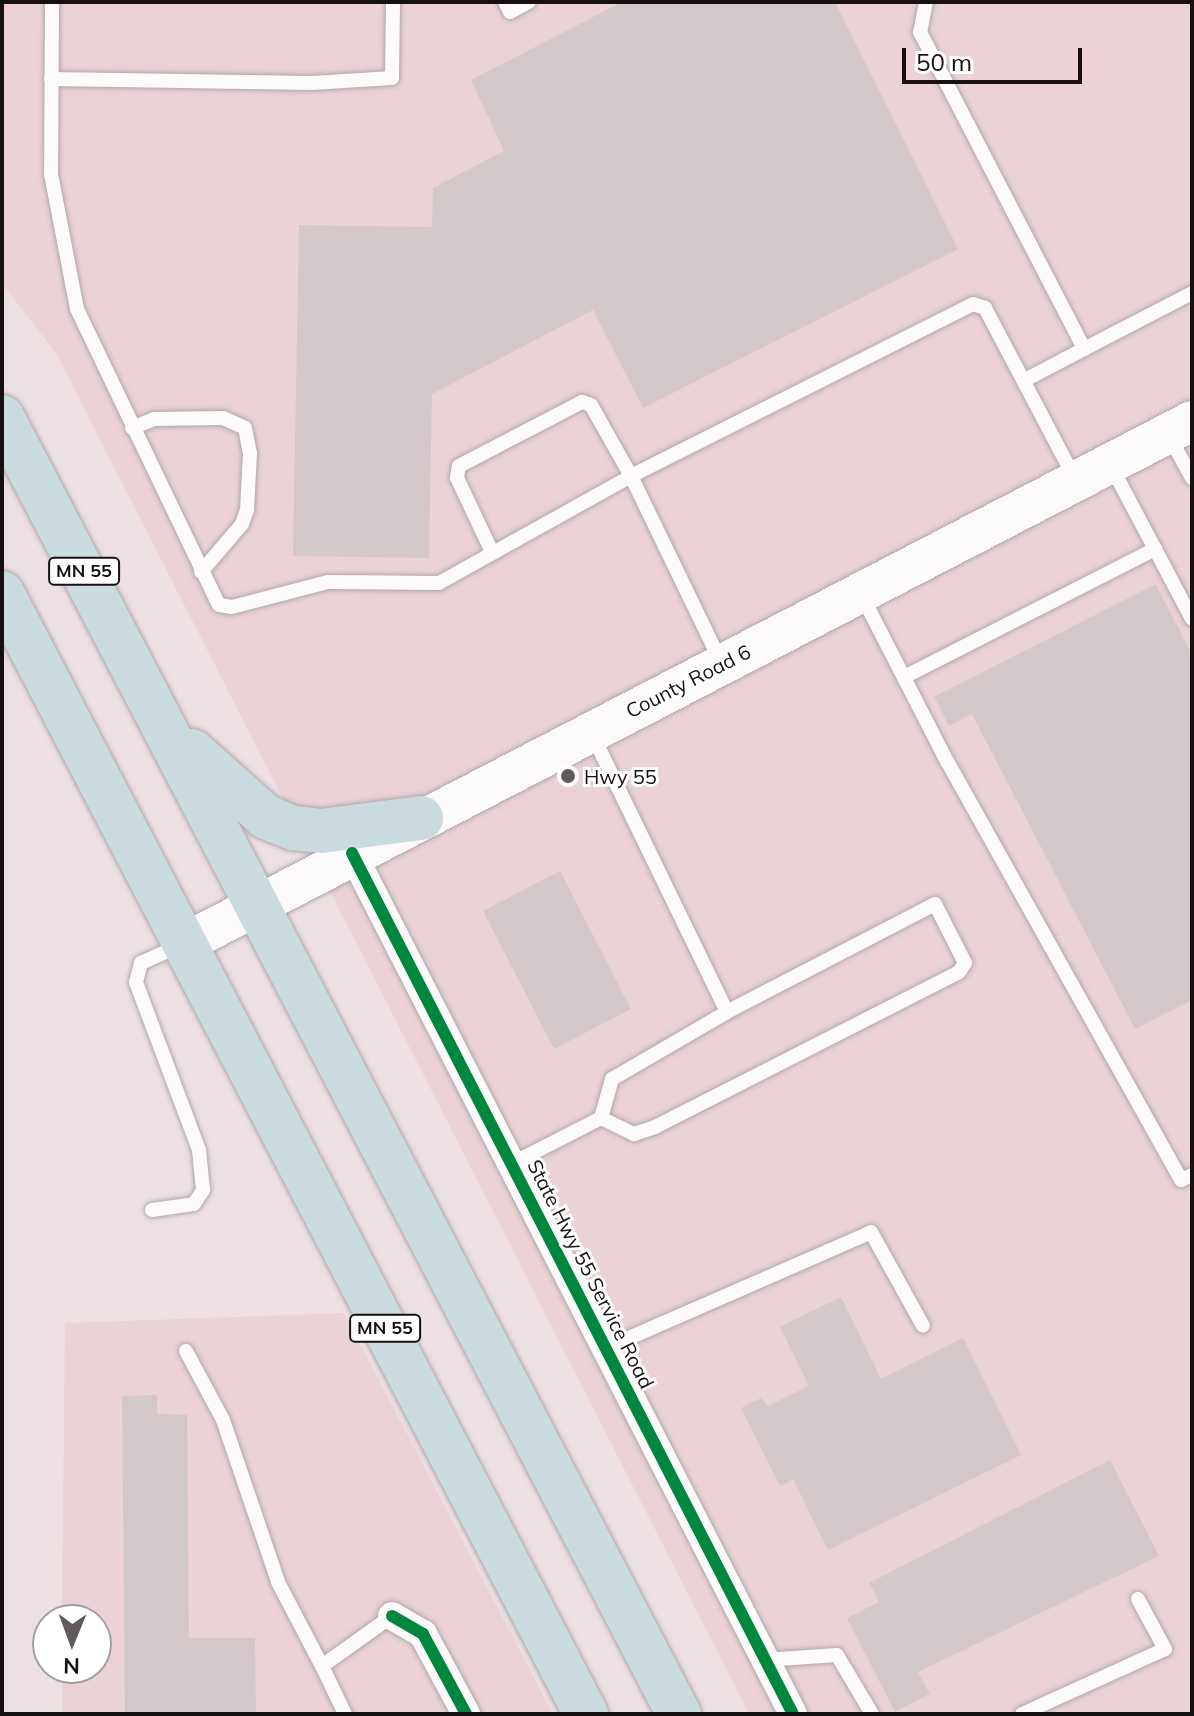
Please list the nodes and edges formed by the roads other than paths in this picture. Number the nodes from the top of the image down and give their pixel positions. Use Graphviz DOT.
graph roads {
  1 [pos="52,2"];
  2 [pos="393,2"];
  3 [pos="505,2"];
  4 [pos="529,2"];
  5 [pos="926,2"];
  6 [pos="51,79"];
  7 [pos="1192,293"];
  8 [pos="1084,349"];
  9 [pos="1025,380"];
  10 [pos="2,417"];
  11 [pos="132,428"];
  12 [pos="1180,428"];
  13 [pos="1094,473"];
  14 [pos="631,476"];
  15 [pos="1192,478"];
  16 [pos="1155,549"];
  17 [pos="492,552"];
  18 [pos="201,572"];
  19 [pos="2,593"];
  20 [pos="860,593"];
  21 [pos="1192,619"];
  22 [pos="722,664"];
  23 [pos="904,677"];
  24 [pos="166,725"];
  25 [pos="591,731"];
  26 [pos="421,818"];
  27 [pos="352,853"];
  28 [pos="259,905"];
  29 [pos="185,943"];
  30 [pos="727,1012"];
  31 [pos="601,1118"];
  32 [pos="513,1163"];
  33 [pos="1192,1175"];
  34 [pos="152,1210"];
  35 [pos="923,1326"];
  36 [pos="606,1348"];
  37 [pos="186,1351"];
  38 [pos="1138,1599"];
  39 [pos="392,1616"];
  40 [pos="765,1660"];
  41 [pos="322,1666"];
  42 [pos="345,1714"];
  43 [pos="466,1714"];
  44 [pos="586,1714"];
  45 [pos="679,1714"];
  46 [pos="793,1714"];
  47 [pos="872,1714"];
  48 [pos="1022,1714"];
  1 -- 6 [label="lane"];
  2 -- 6 [label="lane"];
  3 -- 4 [label="lane"];
  5 -- 8 [label="lane"];
  6 -- 11 [label="lane"];
  7 -- 8 [label="lane"];
  8 -- 9 [label="lane"];
  9 -- 13 [label="lane"];
  9 -- 14 [label="lane"];
  10 -- 24 [label="highway, MN 55"];
  11 -- 18 [label="lane"];
  11 -- 18 [label="lane"];
  12 -- 13 [label="main road, County Road 6"];
  12 -- 15 [label="lane"];
  13 -- 16 [label="lane"];
  13 -- 20 [label="main road, County Road 6"];
  14 -- 17 [label="lane"];
  14 -- 17 [label="lane"];
  14 -- 22 [label="lane"];
  16 -- 21 [label="lane"];
  16 -- 23 [label="lane"];
  17 -- 18 [label="lane"];
  19 -- 29 [label="highway, MN 55"];
  20 -- 22 [label="main road, County Road 6"];
  20 -- 23 [label="lane"];
  22 -- 25 [label="main road, County Road 6"];
  23 -- 33 [label="lane"];
  24 -- 26 [label="highway"];
  24 -- 28 [label="highway, MN 55"];
  25 -- 26 [label="main road, County Road 6"];
  25 -- 30 [label="lane"];
  26 -- 27 [label="main road, County Road 6"];
  27 -- 28 [label="main road, County Road 6"];
  27 -- 32 [label="street, State Hwy 55 Service Road"];
  28 -- 29 [label="main road, County Road 6"];
  28 -- 45 [label="highway, MN 55"];
  29 -- 34 [label="lane"];
  29 -- 44 [label="highway, MN 55"];
  30 -- 31 [label="lane"];
  30 -- 31 [label="lane"];
  31 -- 32 [label="lane"];
  32 -- 36 [label="street, State Hwy 55 Service Road"];
  35 -- 36 [label="lane"];
  36 -- 40 [label="street, State Hwy 55 Service Road"];
  37 -- 41 [label="lane"];
  38 -- 48 [label="lane"];
  39 -- 41 [label="lane"];
  39 -- 43 [label="street"];
  40 -- 46 [label="street, State Hwy 55 Service Road"];
  40 -- 47 [label="lane"];
  41 -- 42 [label="lane"];
}
